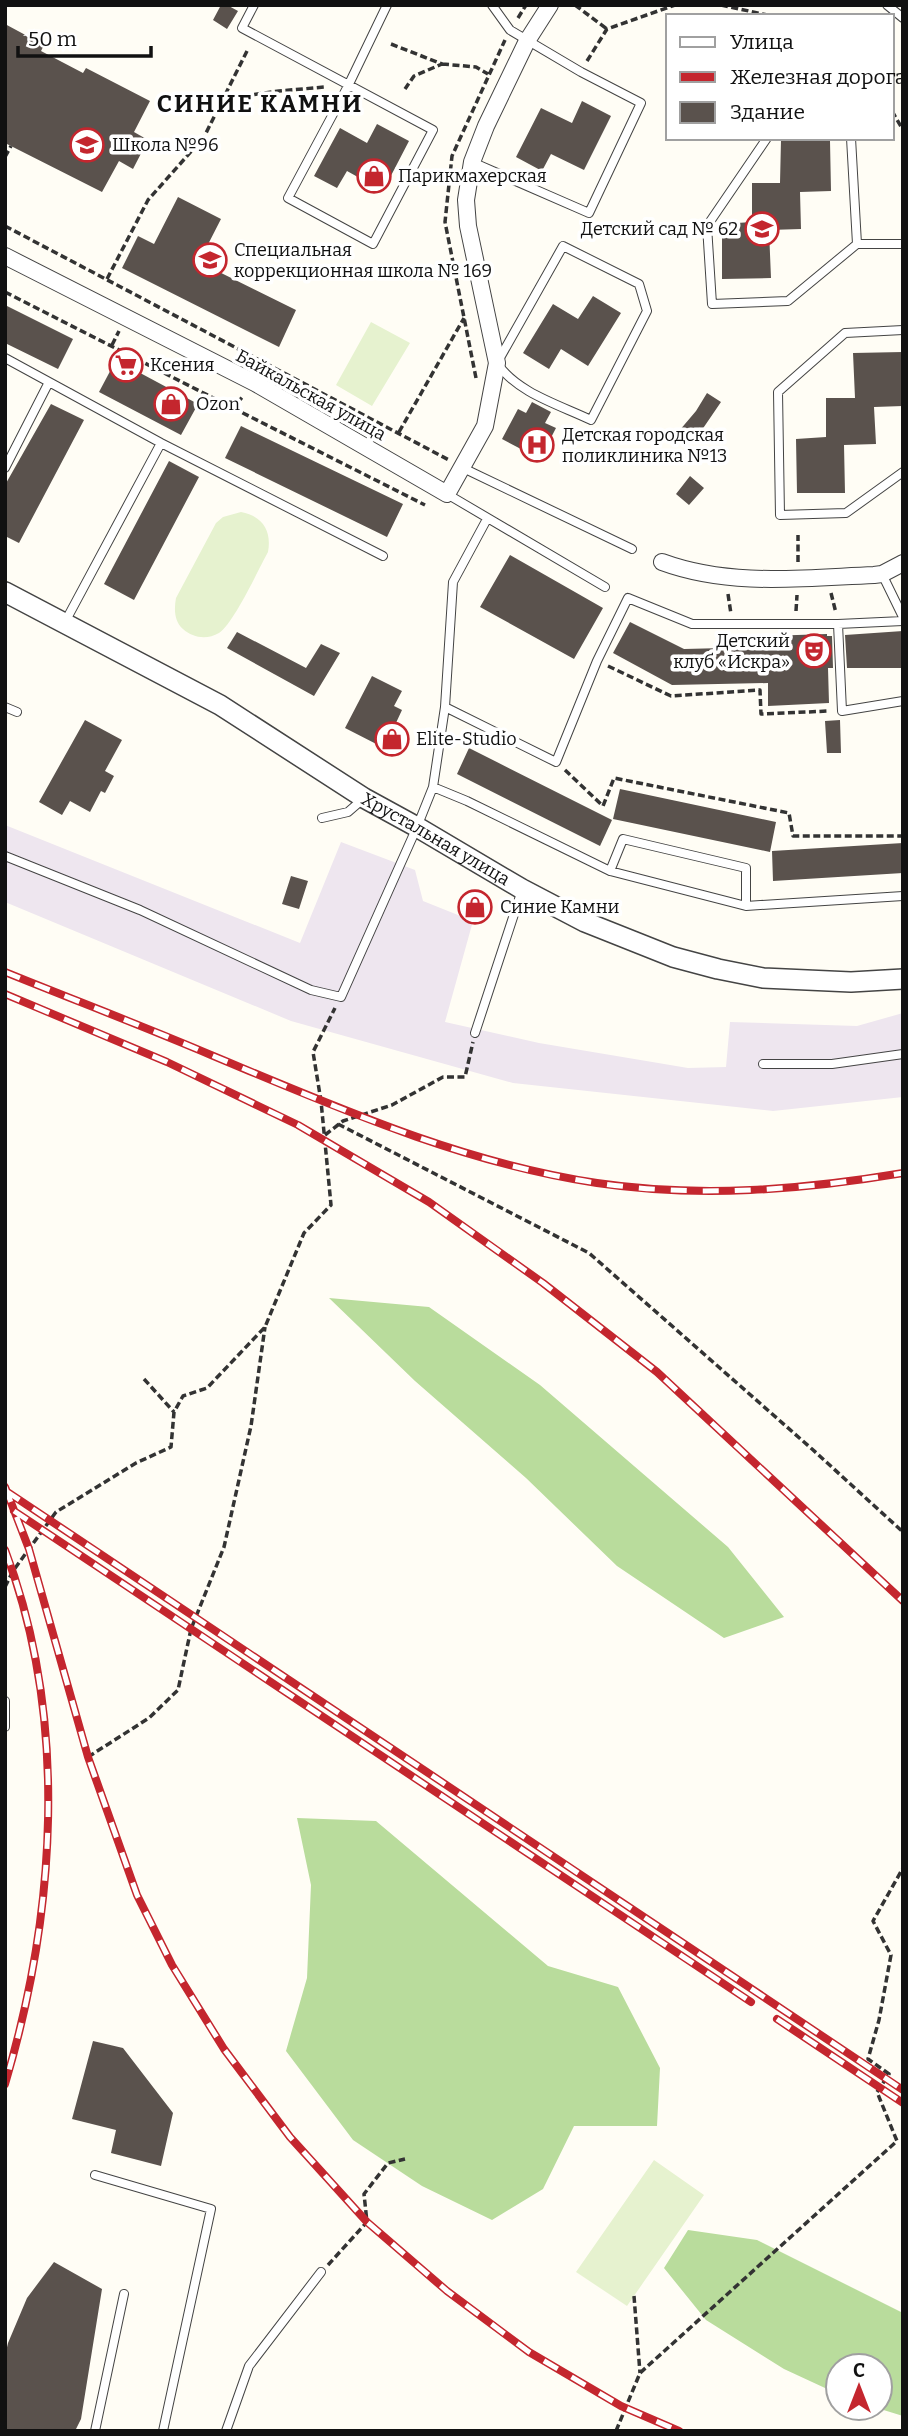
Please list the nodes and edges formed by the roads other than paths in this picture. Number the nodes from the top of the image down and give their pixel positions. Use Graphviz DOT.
graph roads {
  1 [pos="254,5"];
  2 [pos="387,5"];
  3 [pos="492,5"];
  4 [pos="550,5"];
  5 [pos="887,5"];
  6 [pos="903,18"];
  7 [pos="527,41"];
  8 [pos="348,86"];
  9 [pos="766,140"];
  10 [pos="851,140"];
  11 [pos="472,162"];
  12 [pos="857,244"];
  13 [pos="903,244"];
  14 [pos="5,256"];
  15 [pos="903,330"];
  16 [pos="5,358"];
  17 [pos="497,363"];
  18 [pos="49,382"];
  19 [pos="161,443"];
  20 [pos="5,468"];
  21 [pos="463,468"];
  22 [pos="903,472"];
  23 [pos="447,494"];
  24 [pos="487,519"];
  25 [pos="632,549"];
  26 [pos="383,555"];
  27 [pos="662,562"];
  28 [pos="903,563"];
  29 [pos="882,574"];
  30 [pos="605,587"];
  31 [pos="5,592"];
  32 [pos="903,619"];
  33 [pos="65,623"];
  34 [pos="838,624"];
  35 [pos="903,702"];
  36 [pos="5,706"];
  37 [pos="445,707"];
  38 [pos="17,712"];
  39 [pos="433,786"];
  40 [pos="364,798"];
  41 [pos="322,818"];
  42 [pos="418,827"];
  43 [pos="5,856"];
  44 [pos="610,871"];
  45 [pos="522,889"];
  46 [pos="903,896"];
  47 [pos="746,906"];
  48 [pos="903,979"];
  49 [pos="475,1033"];
  50 [pos="903,1054"];
  51 [pos="763,1064"];
  52 [pos="5,1701"];
  53 [pos="5,1727"];
  54 [pos="95,2175"];
  55 [pos="321,2272"];
  56 [pos="124,2294"];
  57 [pos="95,2431"];
  58 [pos="163,2431"];
  59 [pos="226,2431"];
  1 -- 8 [label="lane"];
  2 -- 8 [label="lane"];
  3 -- 7 [label="lane"];
  4 -- 7 [label="street"];
  5 -- 6 [label="lane"];
  7 -- 11 [label="street"];
  7 -- 11 [label="lane"];
  8 -- 8 [label="lane"];
  9 -- 12 [label="lane"];
  10 -- 12 [label="lane"];
  11 -- 17 [label="street"];
  12 -- 13 [label="lane"];
  14 -- 23 [label="street, Байкальская улица"];
  15 -- 22 [label="lane"];
  16 -- 18 [label="lane"];
  17 -- 17 [label="lane"];
  17 -- 21 [label="street"];
  18 -- 19 [label="lane"];
  18 -- 20 [label="lane"];
  19 -- 26 [label="lane"];
  19 -- 33 [label="lane"];
  21 -- 23 [label="street"];
  21 -- 25 [label="lane"];
  23 -- 24 [label="lane"];
  24 -- 30 [label="lane"];
  24 -- 37 [label="lane"];
  27 -- 29 [label="street"];
  28 -- 29 [label="street"];
  29 -- 32 [label="lane"];
  31 -- 33 [label="street, Хрустальная улица"];
  32 -- 34 [label="lane"];
  33 -- 40 [label="street, Хрустальная улица"];
  34 -- 35 [label="lane"];
  34 -- 37 [label="lane"];
  36 -- 38 [label="lane"];
  37 -- 39 [label="lane"];
  39 -- 42 [label="lane"];
  39 -- 44 [label="lane"];
  40 -- 41 [label="lane"];
  40 -- 42 [label="street, Хрустальная улица"];
  42 -- 43 [label="lane"];
  42 -- 45 [label="street, Хрустальная улица"];
  44 -- 47 [label="lane"];
  44 -- 47 [label="lane"];
  45 -- 48 [label="street, Хрустальная улица"];
  45 -- 49 [label="lane"];
  46 -- 47 [label="lane"];
  50 -- 51 [label="lane"];
  52 -- 53 [label="lane"];
  54 -- 58 [label="lane"];
  55 -- 59 [label="lane"];
  56 -- 57 [label="lane"];
}
